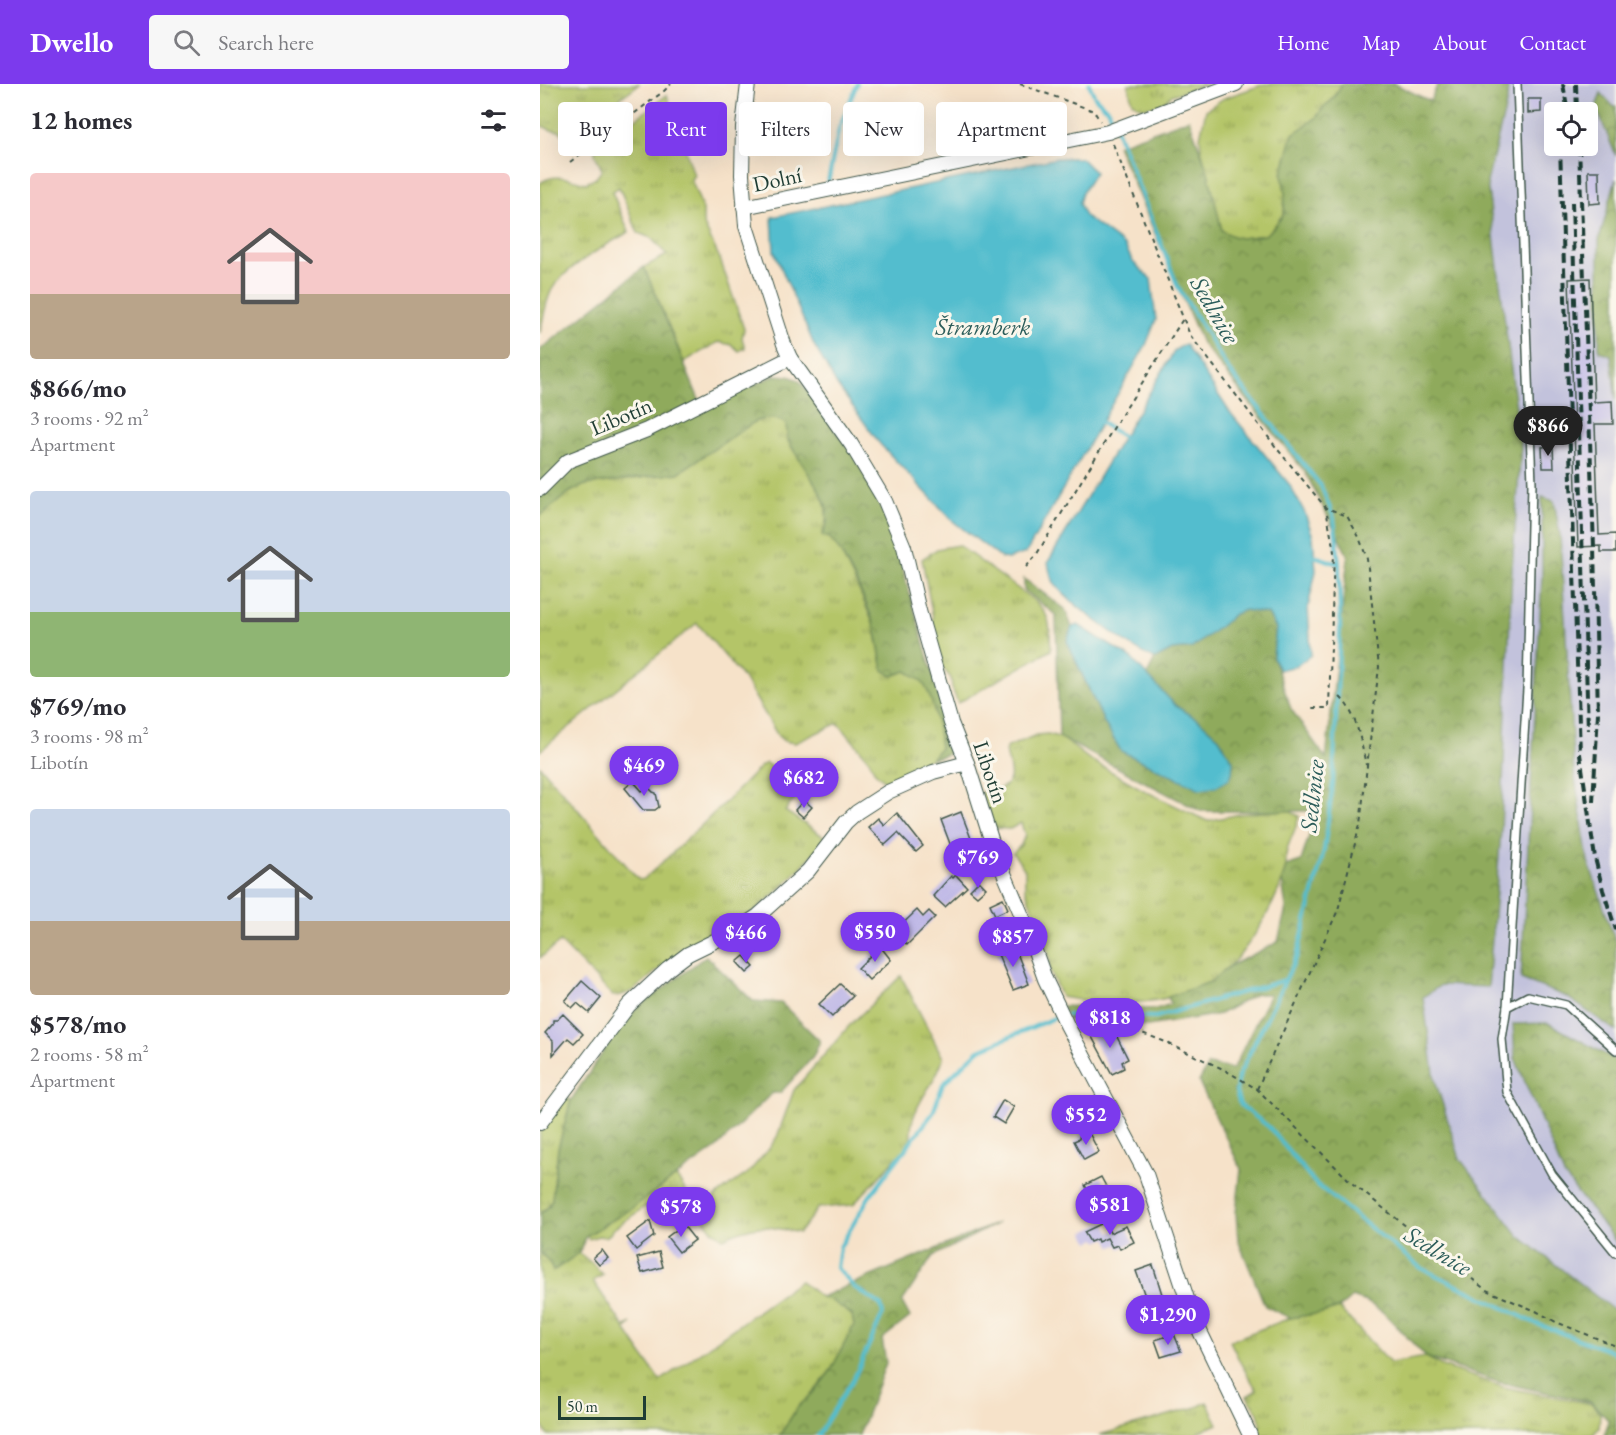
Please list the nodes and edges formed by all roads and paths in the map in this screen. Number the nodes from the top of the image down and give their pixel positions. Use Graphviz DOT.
graph roads {
  1 [pos="671,84"];
  2 [pos="748,84"];
  3 [pos="1020,84"];
  4 [pos="1236,84"];
  5 [pos="1517,84"];
  6 [pos="1108,132"];
  7 [pos="570,162"];
  8 [pos="744,207"];
  9 [pos="1184,318"];
  10 [pos="790,358"];
  11 [pos="540,489"];
  12 [pos="1329,509"];
  13 [pos="1026,567"];
  14 [pos="1340,697"];
  15 [pos="1309,708"];
  16 [pos="967,764"];
  17 [pos="1367,768"];
  18 [pos="1508,1007"];
  19 [pos="1067,1025"];
  20 [pos="1616,1050"];
  21 [pos="1257,1089"];
  22 [pos="540,1123"];
  23 [pos="1616,1253"];
  24 [pos="1616,1346"];
  25 [pos="1250,1435"];
  1 -- 7 [label="path"];
  2 -- 8 [label="street, Libotín"];
  3 -- 6 [label="path"];
  4 -- 6 [label="street, Dolní"];
  5 -- 18 [label="lane"];
  6 -- 8 [label="street, Dolní"];
  6 -- 9 [label="path"];
  8 -- 10 [label="street, Libotín"];
  9 -- 12 [label="path"];
  9 -- 13 [label="path"];
  10 -- 11 [label="street, Libotín"];
  10 -- 16 [label="street, Libotín"];
  12 -- 15 [label="path"];
  12 -- 17 [label="path"];
  14 -- 17 [label="path"];
  16 -- 19 [label="street, Libotín"];
  16 -- 22 [label="street"];
  17 -- 21 [label="path"];
  18 -- 20 [label="lane"];
  18 -- 23 [label="lane"];
  19 -- 21 [label="path"];
  19 -- 25 [label="street, Libotín"];
  21 -- 24 [label="path"];
}
